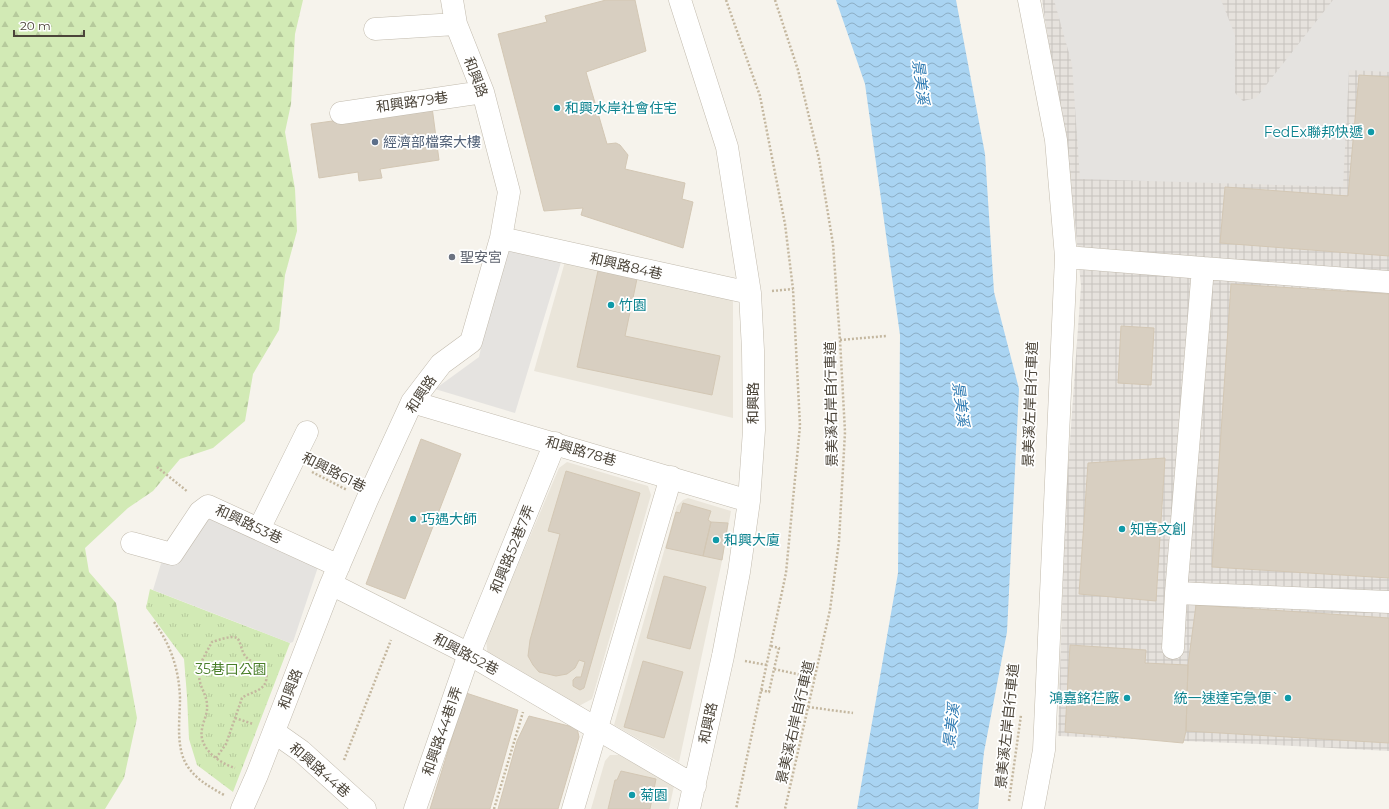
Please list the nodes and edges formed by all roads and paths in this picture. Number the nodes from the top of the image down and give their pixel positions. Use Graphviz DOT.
graph roads {
  1 [pos="454,0"];
  2 [pos="680,0"];
  3 [pos="775,0"];
  4 [pos="1029,0"];
  5 [pos="456,24"];
  6 [pos="375,29"];
  7 [pos="483,92"];
  8 [pos="341,113"];
  9 [pos="501,238"];
  10 [pos="1066,256"];
  11 [pos="1203,268"];
  12 [pos="1389,282"];
  13 [pos="750,293"];
  14 [pos="886,336"];
  15 [pos="840,340"];
  16 [pos="412,402"];
  17 [pos="307,432"];
  18 [pos="555,443"];
  19 [pos="292,462"];
  20 [pos="157,467"];
  21 [pos="671,478"];
  22 [pos="192,495"];
  23 [pos="367,500"];
  24 [pos="749,501"];
  25 [pos="259,529"];
  26 [pos="132,543"];
  27 [pos="335,575"];
  28 [pos="1176,593"];
  29 [pos="1389,602"];
  30 [pos="399,619"];
  31 [pos="154,622"];
  32 [pos="771,646"];
  33 [pos="1173,648"];
  34 [pos="469,654"];
  35 [pos="774,669"];
  36 [pos="815,678"];
  37 [pos="529,689"];
  38 [pos="761,690"];
  39 [pos="808,707"];
  40 [pos="1021,711"];
  41 [pos="852,713"];
  42 [pos="598,729"];
  43 [pos="274,732"];
  44 [pos="216,758"];
  45 [pos="256,775"];
  46 [pos="335,782"];
  47 [pos="695,786"];
  48 [pos="1009,802"];
  49 [pos="243,807"];
  50 [pos="365,809"];
  51 [pos="415,809"];
  52 [pos="494,809"];
  53 [pos="573,809"];
  54 [pos="690,809"];
  55 [pos="785,809"];
  56 [pos="1033,809"];
  1 -- 5 [label="street, 和興路"];
  2 -- 13 [label="street, 和興路"];
  3 -- 15 [label="path, 景美溪右岸自行車道"];
  4 -- 10 [label="street"];
  5 -- 6 [label="street"];
  5 -- 7 [label="street, 和興路"];
  7 -- 8 [label="street, 和興路79巷"];
  7 -- 9 [label="street, 和興路"];
  9 -- 13 [label="street, 和興路84巷"];
  9 -- 16 [label="street, 和興路"];
  10 -- 11 [label="street"];
  10 -- 56 [label="street"];
  11 -- 12 [label="street"];
  11 -- 28 [label="street"];
  13 -- 24 [label="street, 和興路"];
  14 -- 15 [label="path"];
  15 -- 36 [label="path, 景美溪右岸自行車道"];
  16 -- 18 [label="street, 和興路78巷"];
  16 -- 23 [label="street, 和興路"];
  17 -- 19 [label="street"];
  18 -- 21 [label="street, 和興路78巷"];
  18 -- 34 [label="street, 和興路52巷7弄"];
  19 -- 23 [label="path, 和興路61巷"];
  19 -- 25 [label="street"];
  20 -- 22 [label="path"];
  21 -- 24 [label="street, 和興路78巷"];
  21 -- 42 [label="street"];
  23 -- 27 [label="street, 和興路"];
  24 -- 47 [label="street, 和興路"];
  25 -- 26 [label="street, 和興路53巷"];
  25 -- 27 [label="street, 和興路53巷"];
  27 -- 30 [label="street, 和興路52巷"];
  27 -- 43 [label="street, 和興路"];
  28 -- 29 [label="street"];
  28 -- 33 [label="street"];
  30 -- 34 [label="street, 和興路52巷"];
  30 -- 46 [label="path"];
  31 -- 49 [label="path"];
  32 -- 35 [label="path"];
  34 -- 37 [label="street, 和興路52巷"];
  34 -- 51 [label="street, 和興路44巷1弄"];
  35 -- 36 [label="path"];
  35 -- 38 [label="path"];
  36 -- 39 [label="path, 景美溪右岸自行車道"];
  37 -- 42 [label="street, 和興路52巷"];
  37 -- 52 [label="path"];
  39 -- 41 [label="path"];
  39 -- 55 [label="path, 景美溪右岸自行車道"];
  40 -- 48 [label="path, 景美溪左岸自行車道"];
  42 -- 47 [label="street, 和興路52巷"];
  42 -- 53 [label="street"];
  43 -- 45 [label="street, 和興路"];
  43 -- 46 [label="street, 和興路44巷"];
  44 -- 44 [label="path"];
  44 -- 45 [label="path"];
  45 -- 49 [label="street, 和興路"];
  46 -- 50 [label="street, 和興路44巷"];
  47 -- 54 [label="street, 和興路"];
}
